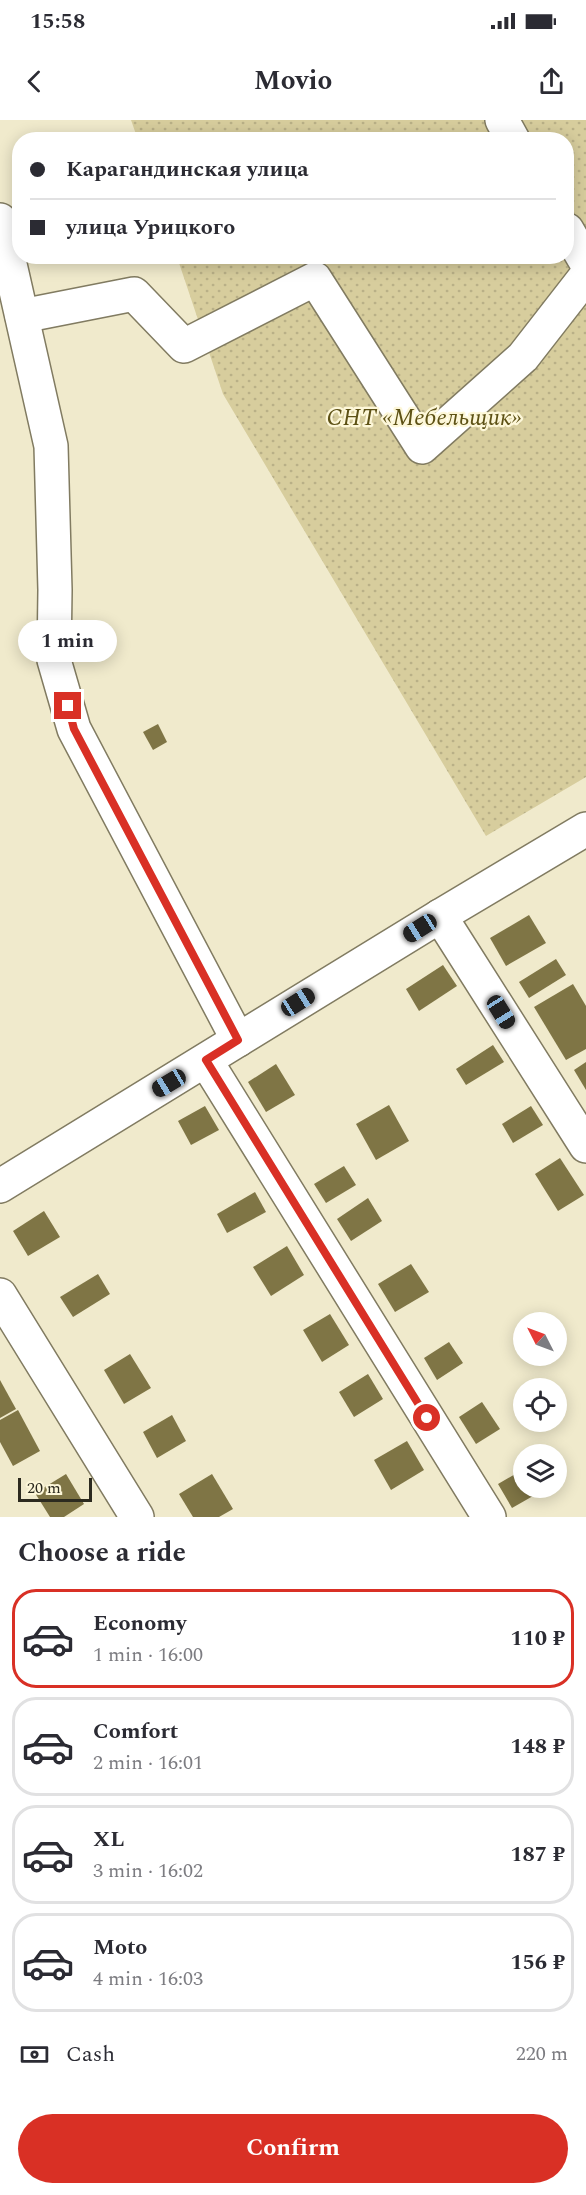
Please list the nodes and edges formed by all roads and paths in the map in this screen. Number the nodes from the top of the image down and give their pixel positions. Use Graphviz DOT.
graph roads {
  1 [pos="2,237"];
  2 [pos="574,242"];
  3 [pos="586,262"];
  4 [pos="586,276"];
  5 [pos="22,316"];
  6 [pos="586,829"];
  7 [pos="440,916"];
  8 [pos="238,1040"];
  9 [pos="206,1060"];
  10 [pos="586,1146"];
  11 [pos="0,1186"];
  12 [pos="0,1295"];
  13 [pos="137,1517"];
  14 [pos="489,1517"];
  1 -- 5 [label="street"];
  2 -- 3 [label="street"];
  4 -- 5 [label="street"];
  5 -- 8 [label="street"];
  6 -- 7 [label="street"];
  7 -- 8 [label="street"];
  7 -- 10 [label="street"];
  8 -- 9 [label="street"];
  9 -- 11 [label="street"];
  9 -- 14 [label="street"];
  12 -- 13 [label="street"];
}
